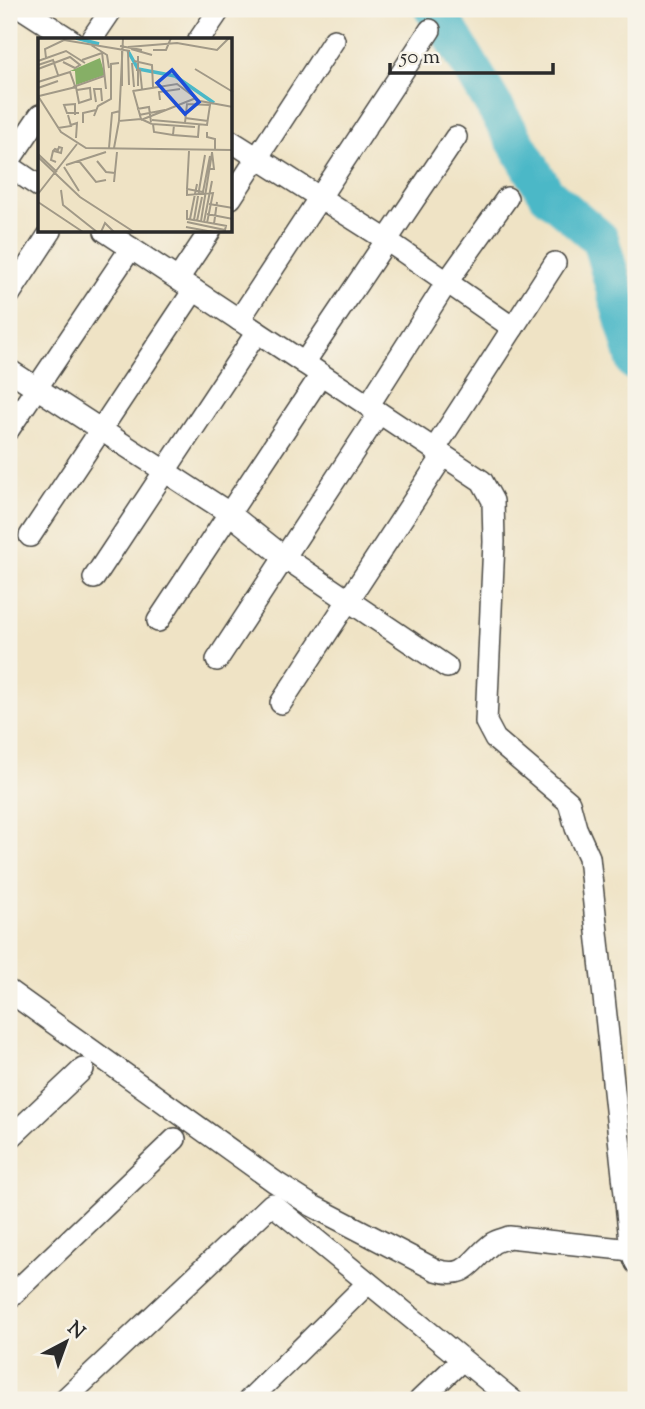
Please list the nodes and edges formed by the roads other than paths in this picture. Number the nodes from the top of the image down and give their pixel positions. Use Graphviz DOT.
graph roads {
  1 [pos="13,9"];
  2 [pos="23,9"];
  3 [pos="112,9"];
  4 [pos="220,9"];
  5 [pos="9,16"];
  6 [pos="430,30"];
  7 [pos="68,38"];
  8 [pos="92,38"];
  9 [pos="200,38"];
  10 [pos="334,40"];
  11 [pos="38,118"];
  12 [pos="456,136"];
  13 [pos="233,142"];
  14 [pos="258,158"];
  15 [pos="9,164"];
  16 [pos="38,186"];
  17 [pos="233,195"];
  18 [pos="319,197"];
  19 [pos="507,198"];
  20 [pos="50,233"];
  21 [pos="108,233"];
  22 [pos="209,233"];
  23 [pos="385,239"];
  24 [pos="131,248"];
  25 [pos="555,263"];
  26 [pos="447,282"];
  27 [pos="186,285"];
  28 [pos="9,295"];
  29 [pos="248,326"];
  30 [pos="513,328"];
  31 [pos="313,369"];
  32 [pos="9,370"];
  33 [pos="37,386"];
  34 [pos="373,409"];
  35 [pos="9,429"];
  36 [pos="101,429"];
  37 [pos="439,453"];
  38 [pos="164,471"];
  39 [pos="229,513"];
  40 [pos="30,536"];
  41 [pos="284,557"];
  42 [pos="94,578"];
  43 [pos="348,601"];
  44 [pos="158,621"];
  45 [pos="217,660"];
  46 [pos="447,667"];
  47 [pos="281,703"];
  48 [pos="9,991"];
  49 [pos="83,1069"];
  50 [pos="9,1139"];
  51 [pos="175,1139"];
  52 [pos="634,1257"];
  53 [pos="369,1283"];
  54 [pos="9,1298"];
  55 [pos="462,1360"];
  56 [pos="64,1400"];
  57 [pos="249,1400"];
  58 [pos="420,1400"];
  59 [pos="512,1400"];
  1 -- 5 [label="street"];
  2 -- 7 [label="street"];
  3 -- 8 [label="street"];
  4 -- 9 [label="street"];
  6 -- 18 [label="street"];
  10 -- 14 [label="street"];
  11 -- 15 [label="street"];
  12 -- 23 [label="street"];
  13 -- 14 [label="street"];
  14 -- 17 [label="street"];
  14 -- 18 [label="street"];
  15 -- 16 [label="street"];
  18 -- 23 [label="street"];
  18 -- 29 [label="street"];
  19 -- 26 [label="street"];
  20 -- 28 [label="street"];
  21 -- 24 [label="street"];
  22 -- 27 [label="street"];
  23 -- 26 [label="street"];
  23 -- 31 [label="street"];
  24 -- 27 [label="street"];
  24 -- 33 [label="street"];
  25 -- 30 [label="street"];
  26 -- 30 [label="street"];
  26 -- 34 [label="street"];
  27 -- 29 [label="street"];
  27 -- 36 [label="street"];
  29 -- 31 [label="street"];
  29 -- 38 [label="street"];
  30 -- 37 [label="street"];
  31 -- 34 [label="street"];
  31 -- 39 [label="street"];
  32 -- 33 [label="street"];
  33 -- 35 [label="street"];
  33 -- 36 [label="street"];
  34 -- 37 [label="street"];
  34 -- 41 [label="street"];
  36 -- 38 [label="street"];
  36 -- 40 [label="street"];
  37 -- 43 [label="street"];
  37 -- 52 [label="street"];
  38 -- 39 [label="street"];
  38 -- 42 [label="street"];
  39 -- 41 [label="street"];
  39 -- 44 [label="street"];
  41 -- 43 [label="street"];
  41 -- 45 [label="street"];
  43 -- 46 [label="street"];
  43 -- 47 [label="street"];
  48 -- 52 [label="street"];
  49 -- 50 [label="street"];
  51 -- 54 [label="street"];
  53 -- 55 [label="street"];
  53 -- 56 [label="street"];
  53 -- 57 [label="street"];
  55 -- 58 [label="street"];
  55 -- 59 [label="street"];
}
